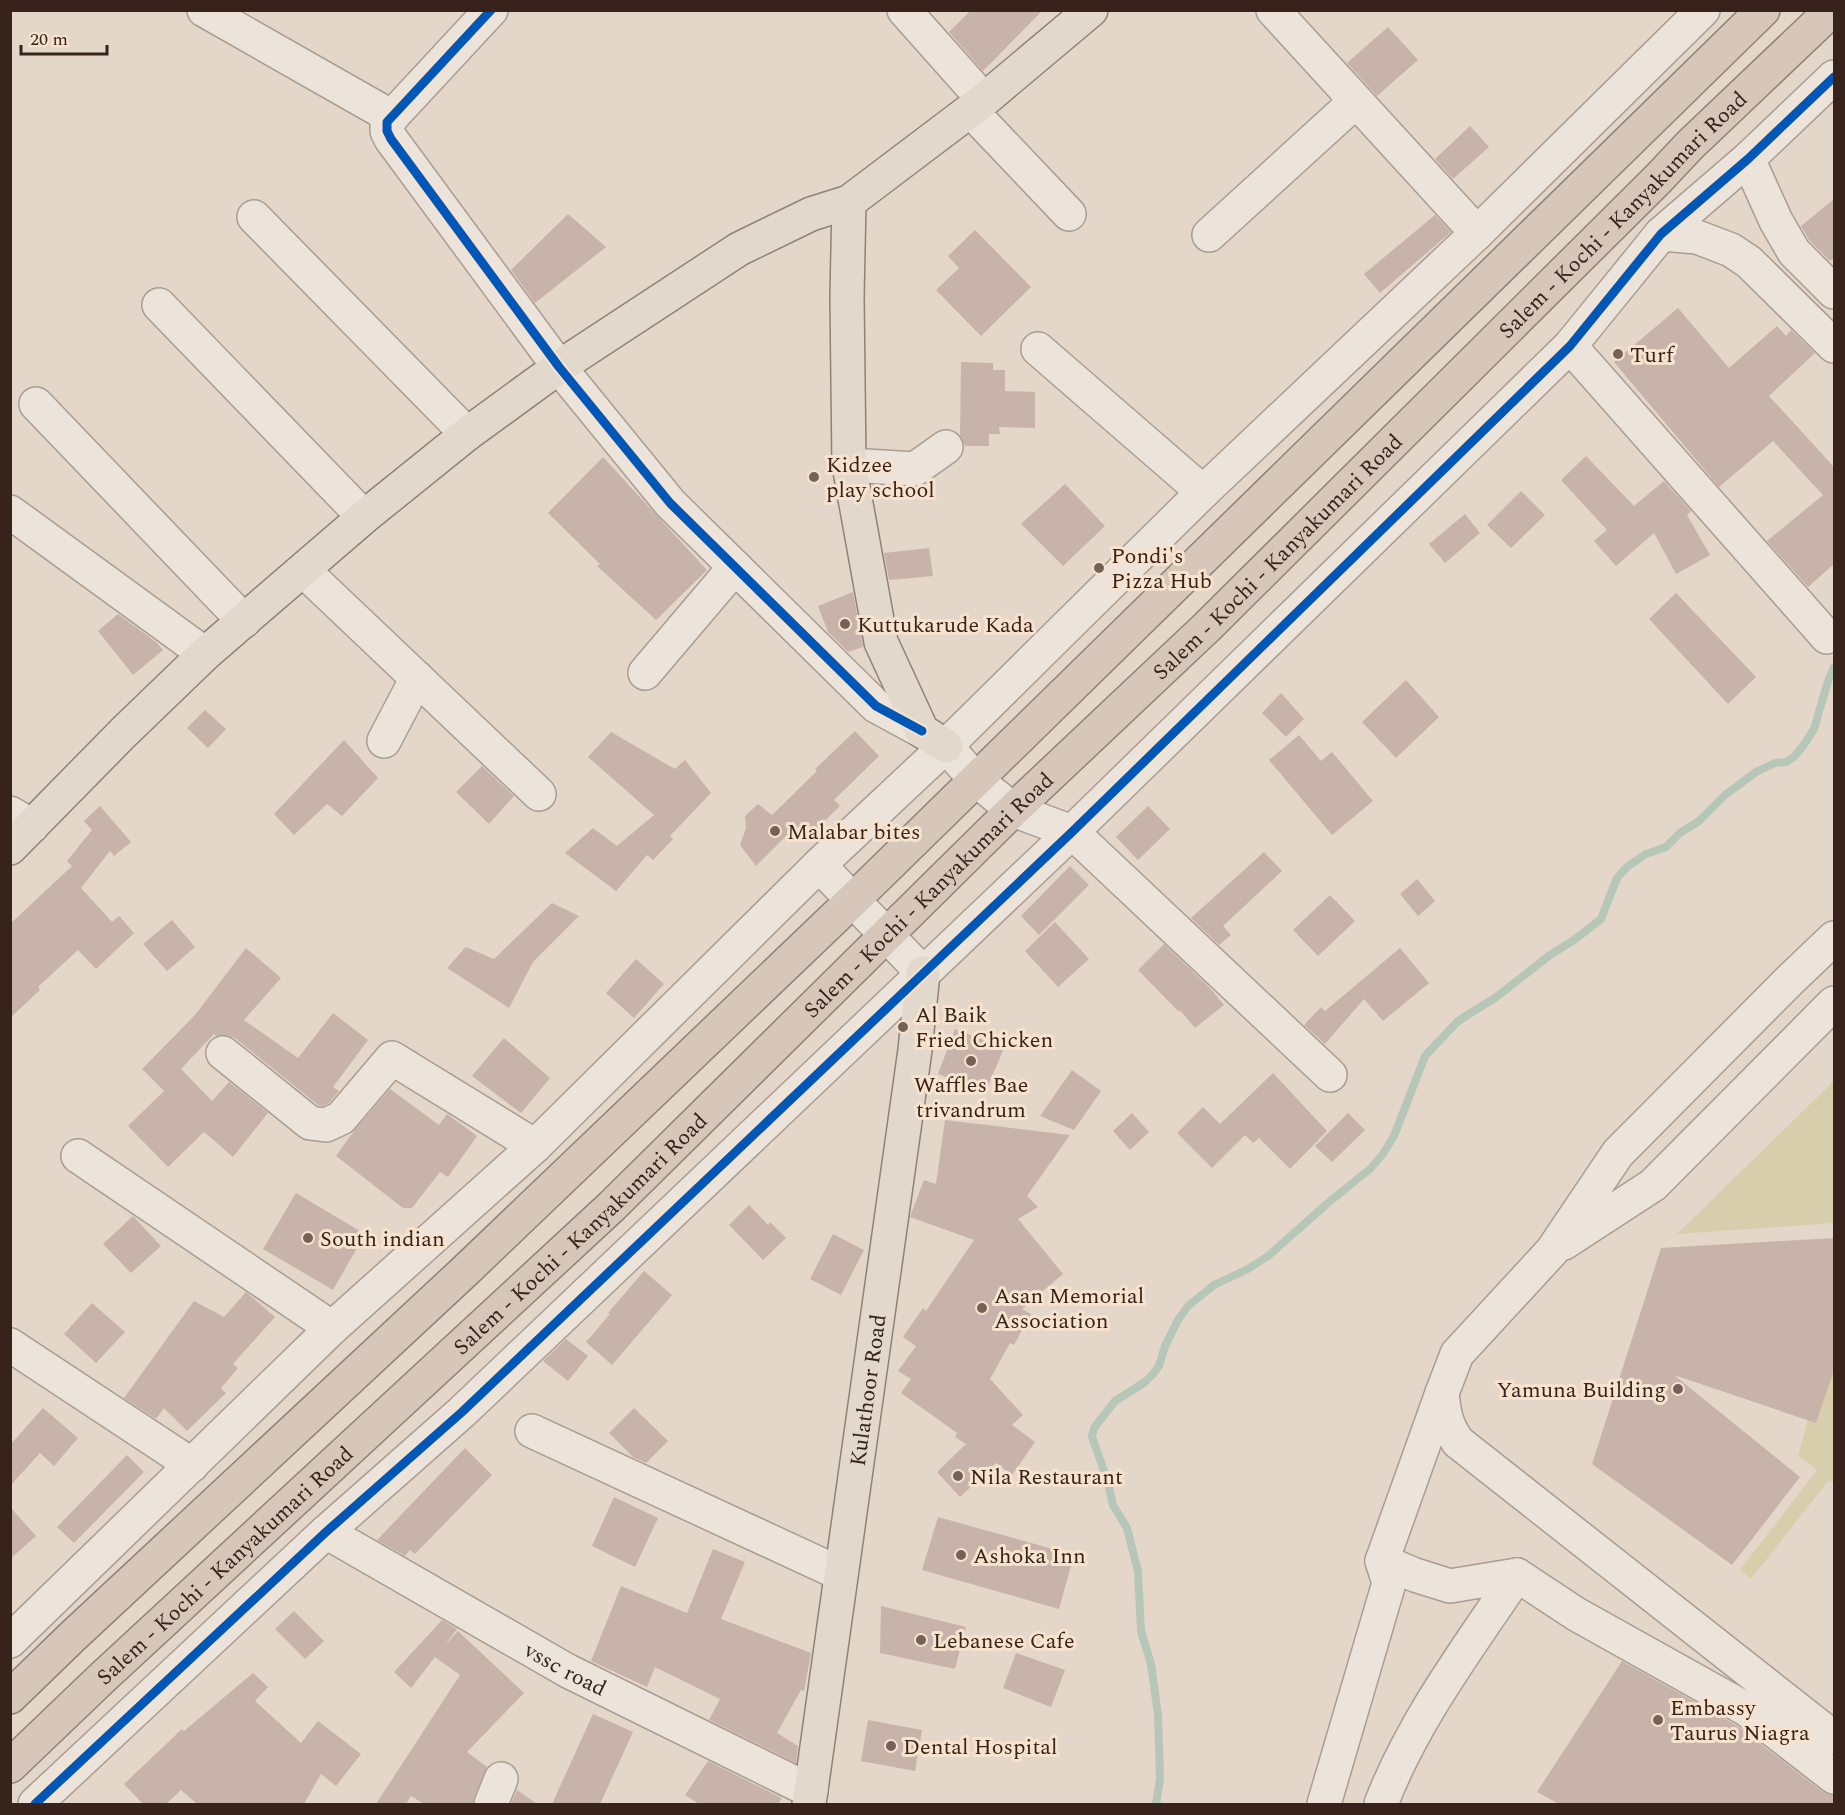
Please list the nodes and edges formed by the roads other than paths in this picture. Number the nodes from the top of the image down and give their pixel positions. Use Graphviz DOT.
graph roads {
  1 [pos="204,10"];
  2 [pos="491,10"];
  3 [pos="904,10"];
  4 [pos="1091,10"];
  5 [pos="1274,10"];
  6 [pos="1703,10"];
  7 [pos="1762,10"];
  8 [pos="1832,10"];
  9 [pos="1834,77"];
  10 [pos="1356,101"];
  11 [pos="978,105"];
  12 [pos="392,117"];
  13 [pos="1748,159"];
  14 [pos="849,202"];
  15 [pos="1069,214"];
  16 [pos="254,217"];
  17 [pos="1477,233"];
  18 [pos="1661,234"];
  19 [pos="1209,235"];
  20 [pos="1834,292"];
  21 [pos="159,305"];
  22 [pos="1570,346"];
  23 [pos="1834,346"];
  24 [pos="1038,349"];
  25 [pos="559,367"];
  26 [pos="36,404"];
  27 [pos="467,434"];
  28 [pos="946,447"];
  29 [pos="849,465"];
  30 [pos="1203,492"];
  31 [pos="10,512"];
  32 [pos="364,517"];
  33 [pos="735,567"];
  34 [pos="303,570"];
  35 [pos="244,621"];
  36 [pos="1827,638"];
  37 [pos="206,654"];
  38 [pos="645,673"];
  39 [pos="417,678"];
  40 [pos="934,739"];
  41 [pos="384,741"];
  42 [pos="975,779"];
  43 [pos="538,794"];
  44 [pos="1013,810"];
  45 [pos="18,829"];
  46 [pos="1072,832"];
  47 [pos="819,865"];
  48 [pos="853,900"];
  49 [pos="888,936"];
  50 [pos="1834,938"];
  51 [pos="923,973"];
  52 [pos="1834,1003"];
  53 [pos="223,1053"];
  54 [pos="1330,1075"];
  55 [pos="535,1146"];
  56 [pos="78,1156"];
  57 [pos="1552,1251"];
  58 [pos="332,1328"];
  59 [pos="12,1349"];
  60 [pos="1442,1393"];
  61 [pos="532,1431"];
  62 [pos="192,1465"];
  63 [pos="327,1532"];
  64 [pos="1382,1561"];
  65 [pos="842,1574"];
  66 [pos="1517,1575"];
  67 [pos="10,1641"];
  68 [pos="10,1697"];
  69 [pos="1834,1738"];
  70 [pos="10,1766"];
  71 [pos="1834,1777"];
  72 [pos="810,1798"];
  73 [pos="35,1804"];
  74 [pos="1324,1804"];
  75 [pos="1381,1804"];
  1 -- 12 [label="street"];
  2 -- 12 [label="street"];
  3 -- 11 [label="street"];
  4 -- 11 [label="main road"];
  5 -- 10 [label="street"];
  6 -- 17 [label="street"];
  7 -- 42 [label="highway, Salem - Kochi - Kanyakumari Road"];
  8 -- 44 [label="highway, Salem - Kochi - Kanyakumari Road"];
  9 -- 13 [label="street"];
  10 -- 17 [label="street"];
  10 -- 19 [label="street"];
  11 -- 14 [label="main road"];
  11 -- 15 [label="street"];
  12 -- 25 [label="street"];
  13 -- 18 [label="street"];
  13 -- 20 [label="street"];
  14 -- 25 [label="main road"];
  14 -- 29 [label="main road"];
  16 -- 27 [label="street"];
  17 -- 30 [label="street"];
  18 -- 22 [label="street"];
  18 -- 23 [label="street"];
  21 -- 32 [label="street"];
  22 -- 36 [label="street"];
  22 -- 46 [label="street"];
  24 -- 30 [label="street"];
  25 -- 27 [label="main road"];
  25 -- 33 [label="street"];
  26 -- 35 [label="street"];
  27 -- 32 [label="main road"];
  28 -- 29 [label="street"];
  29 -- 40 [label="main road"];
  30 -- 40 [label="street"];
  31 -- 37 [label="street"];
  32 -- 34 [label="main road"];
  33 -- 38 [label="street"];
  33 -- 40 [label="street"];
  34 -- 35 [label="main road"];
  34 -- 39 [label="street"];
  35 -- 37 [label="main road"];
  37 -- 45 [label="main road"];
  39 -- 41 [label="street"];
  39 -- 43 [label="street"];
  40 -- 42 [label="street"];
  40 -- 47 [label="street"];
  42 -- 44 [label="street"];
  42 -- 48 [label="highway, Salem - Kochi - Kanyakumari Road"];
  44 -- 46 [label="street"];
  44 -- 49 [label="highway, Salem - Kochi - Kanyakumari Road"];
  46 -- 51 [label="street"];
  46 -- 54 [label="street"];
  47 -- 48 [label="street"];
  47 -- 55 [label="street"];
  48 -- 49 [label="street"];
  48 -- 68 [label="highway, Salem - Kochi - Kanyakumari Road"];
  49 -- 51 [label="street"];
  49 -- 70 [label="highway, Salem - Kochi - Kanyakumari Road"];
  50 -- 57 [label="street"];
  51 -- 63 [label="street"];
  51 -- 65 [label="main road, Kulathoor Road"];
  52 -- 57 [label="street"];
  53 -- 55 [label="street"];
  55 -- 58 [label="street"];
  56 -- 58 [label="street"];
  57 -- 60 [label="street"];
  58 -- 62 [label="street"];
  59 -- 62 [label="street"];
  60 -- 64 [label="street"];
  60 -- 69 [label="street"];
  61 -- 65 [label="street"];
  62 -- 67 [label="street"];
  63 -- 72 [label="street, vssc road"];
  63 -- 73 [label="street"];
  64 -- 66 [label="street"];
  64 -- 74 [label="street"];
  65 -- 72 [label="main road, Kulathoor Road"];
  66 -- 71 [label="street"];
  66 -- 75 [label="street"];
}
